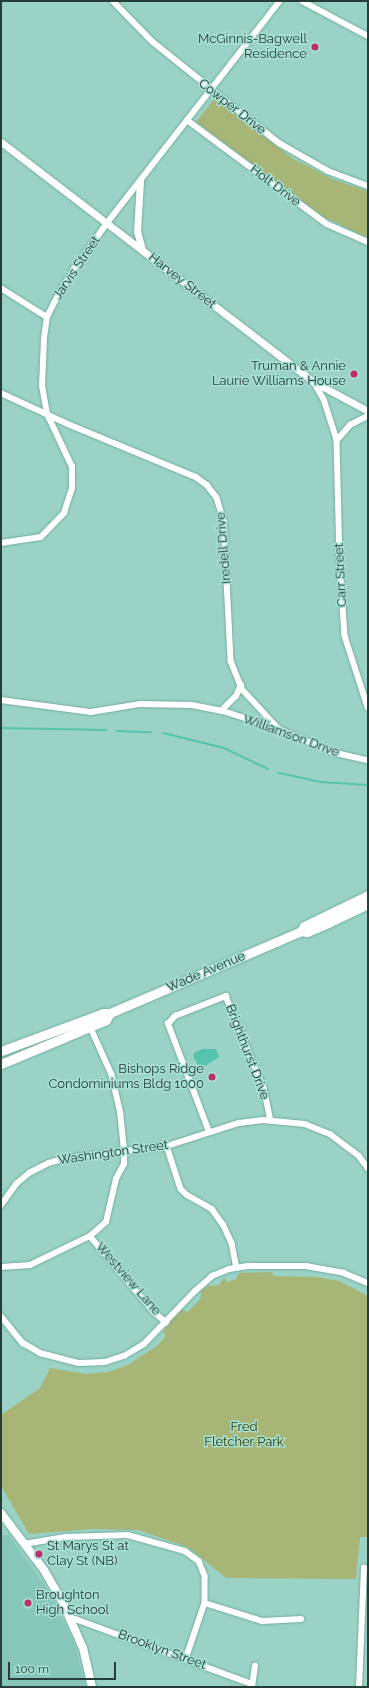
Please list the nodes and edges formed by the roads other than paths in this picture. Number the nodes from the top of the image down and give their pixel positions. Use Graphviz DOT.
graph roads {
  1 [pos="113,1"];
  2 [pos="280,1"];
  3 [pos="302,1"];
  4 [pos="368,36"];
  5 [pos="210,90"];
  6 [pos="187,120"];
  7 [pos="1,142"];
  8 [pos="140,180"];
  9 [pos="368,186"];
  10 [pos="107,224"];
  11 [pos="368,242"];
  12 [pos="142,250"];
  13 [pos="1,288"];
  14 [pos="47,317"];
  15 [pos="314,382"];
  16 [pos="1,393"];
  17 [pos="368,411"];
  18 [pos="47,414"];
  19 [pos="368,416"];
  20 [pos="337,440"];
  21 [pos="1,543"];
  22 [pos="241,685"];
  23 [pos="1,700"];
  24 [pos="368,707"];
  25 [pos="221,711"];
  26 [pos="279,729"];
  27 [pos="368,760"];
  28 [pos="368,895"];
  29 [pos="368,904"];
  30 [pos="301,931"];
  31 [pos="110,1013"];
  32 [pos="90,1027"];
  33 [pos="1,1052"];
  34 [pos="1,1064"];
  35 [pos="271,1120"];
  36 [pos="209,1132"];
  37 [pos="167,1146"];
  38 [pos="124,1150"];
  39 [pos="368,1168"];
  40 [pos="1,1205"];
  41 [pos="90,1236"];
  42 [pos="1,1267"];
  43 [pos="237,1268"];
  44 [pos="367,1281"];
  45 [pos="1,1316"];
  46 [pos="166,1322"];
  47 [pos="1,1513"];
  48 [pos="24,1544"];
  49 [pos="364,1568"];
  50 [pos="366,1599"];
  51 [pos="205,1604"];
  52 [pos="70,1618"];
  53 [pos="301,1619"];
  54 [pos="186,1659"];
  55 [pos="255,1666"];
  56 [pos="252,1685"];
  57 [pos="92,1687"];
  58 [pos="359,1687"];
  1 -- 5 [label="street, Cowper Drive"];
  2 -- 5 [label="street, Jarvis Street"];
  3 -- 4 [label="street"];
  5 -- 6 [label="street, Jarvis Street"];
  5 -- 9 [label="street, Cowper Drive"];
  6 -- 8 [label="street, Jarvis Street"];
  6 -- 11 [label="street, Holt Drive"];
  7 -- 10 [label="street, Harvey Street"];
  8 -- 10 [label="street, Jarvis Street"];
  8 -- 12 [label="street"];
  10 -- 12 [label="street, Harvey Street"];
  10 -- 14 [label="street, Jarvis Street"];
  12 -- 15 [label="street, Harvey Street"];
  13 -- 14 [label="street"];
  14 -- 18 [label="street, Jarvis Street"];
  15 -- 17 [label="street, Harvey Street"];
  15 -- 20 [label="street, Carr Street"];
  16 -- 18 [label="street, Iredell Drive"];
  18 -- 21 [label="street, Jarvis Street"];
  18 -- 22 [label="street, Iredell Drive"];
  19 -- 20 [label="street"];
  20 -- 24 [label="street, Carr Street"];
  22 -- 25 [label="street"];
  22 -- 26 [label="street, Iredell Drive"];
  23 -- 25 [label="street, Williamson Drive"];
  25 -- 26 [label="street, Williamson Drive"];
  26 -- 27 [label="street, Williamson Drive"];
  28 -- 30 [label="main road, Wade Avenue"];
  29 -- 30 [label="main road, Wade Avenue"];
  30 -- 31 [label="main road, Wade Avenue"];
  31 -- 32 [label="main road, Wade Avenue"];
  31 -- 33 [label="main road, Wade Avenue"];
  32 -- 34 [label="main road, Wade Avenue"];
  32 -- 38 [label="street"];
  35 -- 36 [label="street, Washington Street"];
  35 -- 36 [label="street, Brighthurst Drive"];
  35 -- 39 [label="street, Washington Street"];
  36 -- 37 [label="street, Washington Street"];
  37 -- 38 [label="street, Washington Street"];
  37 -- 43 [label="street"];
  38 -- 40 [label="street, Washington Street"];
  38 -- 41 [label="street"];
  41 -- 42 [label="street"];
  41 -- 46 [label="street, Westview Lane"];
  43 -- 44 [label="street"];
  43 -- 46 [label="street"];
  45 -- 46 [label="street"];
  47 -- 48 [label="main road"];
  48 -- 51 [label="street"];
  48 -- 52 [label="main road"];
  49 -- 50 [label="street"];
  50 -- 58 [label="street"];
  51 -- 53 [label="street"];
  51 -- 54 [label="street"];
  52 -- 54 [label="street, Brooklyn Street"];
  52 -- 57 [label="main road"];
  54 -- 56 [label="street, Brooklyn Street"];
  55 -- 56 [label="street"];
}
